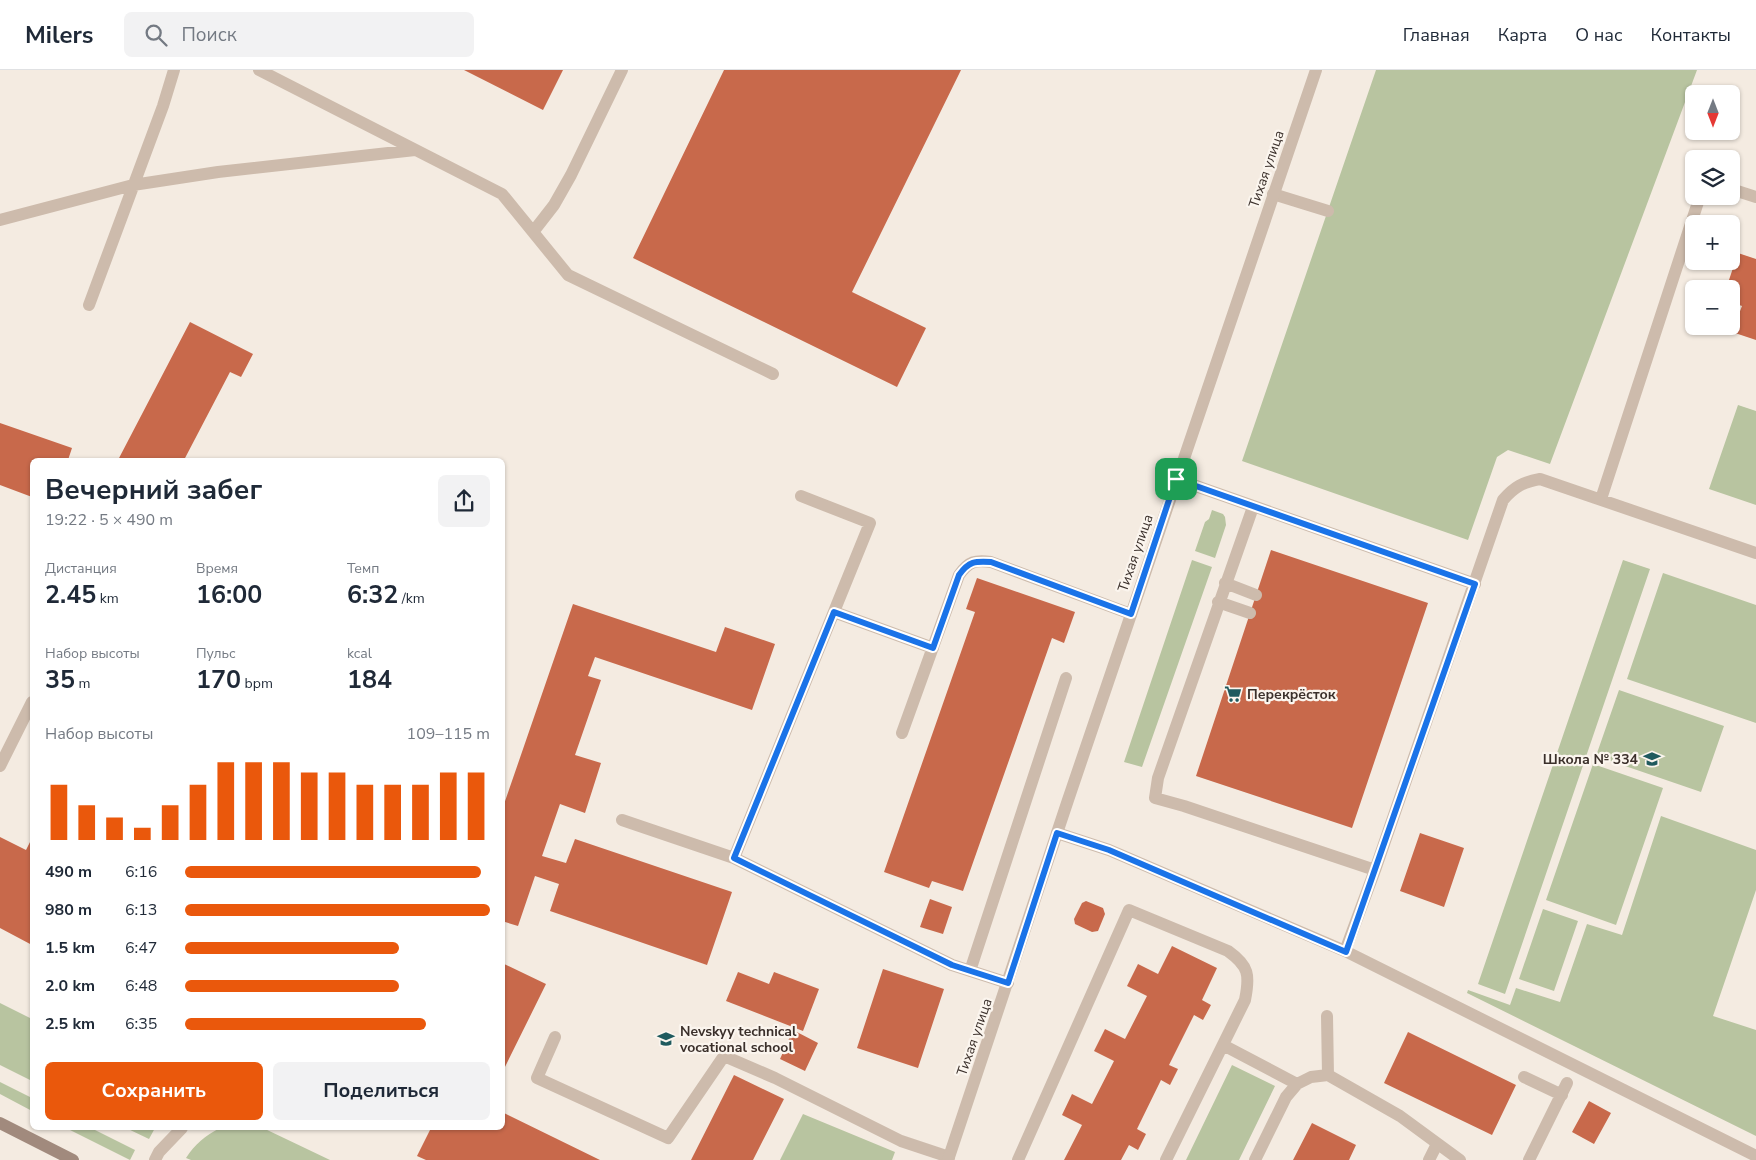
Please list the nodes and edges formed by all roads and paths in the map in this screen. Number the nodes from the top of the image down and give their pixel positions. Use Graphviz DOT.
graph roads {
  1 [pos="174,70"];
  2 [pos="259,70"];
  3 [pos="622,70"];
  4 [pos="1316,70"];
  5 [pos="415,150"];
  6 [pos="134,186"];
  7 [pos="1740,192"];
  8 [pos="1273,194"];
  9 [pos="1756,197"];
  10 [pos="1697,205"];
  11 [pos="1328,211"];
  12 [pos="0,220"];
  13 [pos="533,232"];
  14 [pos="89,304"];
  15 [pos="773,374"];
  16 [pos="1176,479"];
  17 [pos="801,496"];
  18 [pos="1601,499"];
  19 [pos="1253,507"];
  20 [pos="1756,553"];
  21 [pos="1225,583"];
  22 [pos="1475,584"];
  23 [pos="1256,595"];
  24 [pos="1218,602"];
  25 [pos="834,612"];
  26 [pos="1250,613"];
  27 [pos="1131,614"];
  28 [pos="933,648"];
  29 [pos="1066,678"];
  30 [pos="30,706"];
  31 [pos="902,733"];
  32 [pos="0,766"];
  33 [pos="622,820"];
  34 [pos="1057,833"];
  35 [pos="734,858"];
  36 [pos="1375,870"];
  37 [pos="1346,952"];
  38 [pos="970,971"];
  39 [pos="1008,983"];
  40 [pos="1327,1016"];
  41 [pos="555,1037"];
  42 [pos="1223,1045"];
  43 [pos="1328,1075"];
  44 [pos="1524,1077"];
  45 [pos="1567,1083"];
  46 [pos="1298,1084"];
  47 [pos="1562,1095"];
  48 [pos="0,1123"];
  49 [pos="180,1130"];
  50 [pos="1438,1144"];
  51 [pos="1756,1156"];
  52 [pos="948,1158"];
  53 [pos="73,1160"];
  54 [pos="155,1160"];
  55 [pos="1018,1160"];
  56 [pos="1166,1160"];
  57 [pos="1255,1160"];
  58 [pos="1429,1160"];
  59 [pos="1460,1160"];
  60 [pos="1529,1160"];
  1 -- 6 [label="street"];
  2 -- 5 [label="street"];
  3 -- 13 [label="street"];
  4 -- 8 [label="street, Тихая улица"];
  5 -- 6 [label="street"];
  5 -- 13 [label="street"];
  6 -- 12 [label="street"];
  6 -- 14 [label="street"];
  7 -- 9 [label="street"];
  8 -- 11 [label="street"];
  8 -- 16 [label="street, Тихая улица"];
  10 -- 18 [label="street"];
  13 -- 15 [label="street"];
  16 -- 19 [label="street"];
  16 -- 27 [label="street, Тихая улица"];
  17 -- 25 [label="street"];
  18 -- 20 [label="street"];
  18 -- 22 [label="street"];
  19 -- 21 [label="street"];
  19 -- 22 [label="street"];
  21 -- 23 [label="street"];
  21 -- 24 [label="street"];
  22 -- 36 [label="street"];
  24 -- 26 [label="street"];
  24 -- 36 [label="street"];
  25 -- 28 [label="street"];
  25 -- 35 [label="street"];
  27 -- 28 [label="street"];
  27 -- 34 [label="street, Тихая улица"];
  28 -- 31 [label="street"];
  29 -- 38 [label="street"];
  30 -- 32 [label="street"];
  33 -- 35 [label="street"];
  34 -- 37 [label="street"];
  34 -- 39 [label="street, Тихая улица"];
  35 -- 38 [label="street"];
  36 -- 37 [label="street"];
  37 -- 51 [label="street"];
  38 -- 39 [label="street"];
  39 -- 52 [label="street, Тихая улица"];
  40 -- 43 [label="street"];
  41 -- 52 [label="street"];
  42 -- 46 [label="street"];
  42 -- 55 [label="street"];
  42 -- 56 [label="street"];
  43 -- 46 [label="street"];
  43 -- 50 [label="street"];
  44 -- 47 [label="street"];
  45 -- 47 [label="street"];
  46 -- 57 [label="street"];
  47 -- 60 [label="street"];
  48 -- 53 [label="main road"];
  49 -- 54 [label="street"];
  50 -- 58 [label="street"];
  50 -- 59 [label="street"];
}
